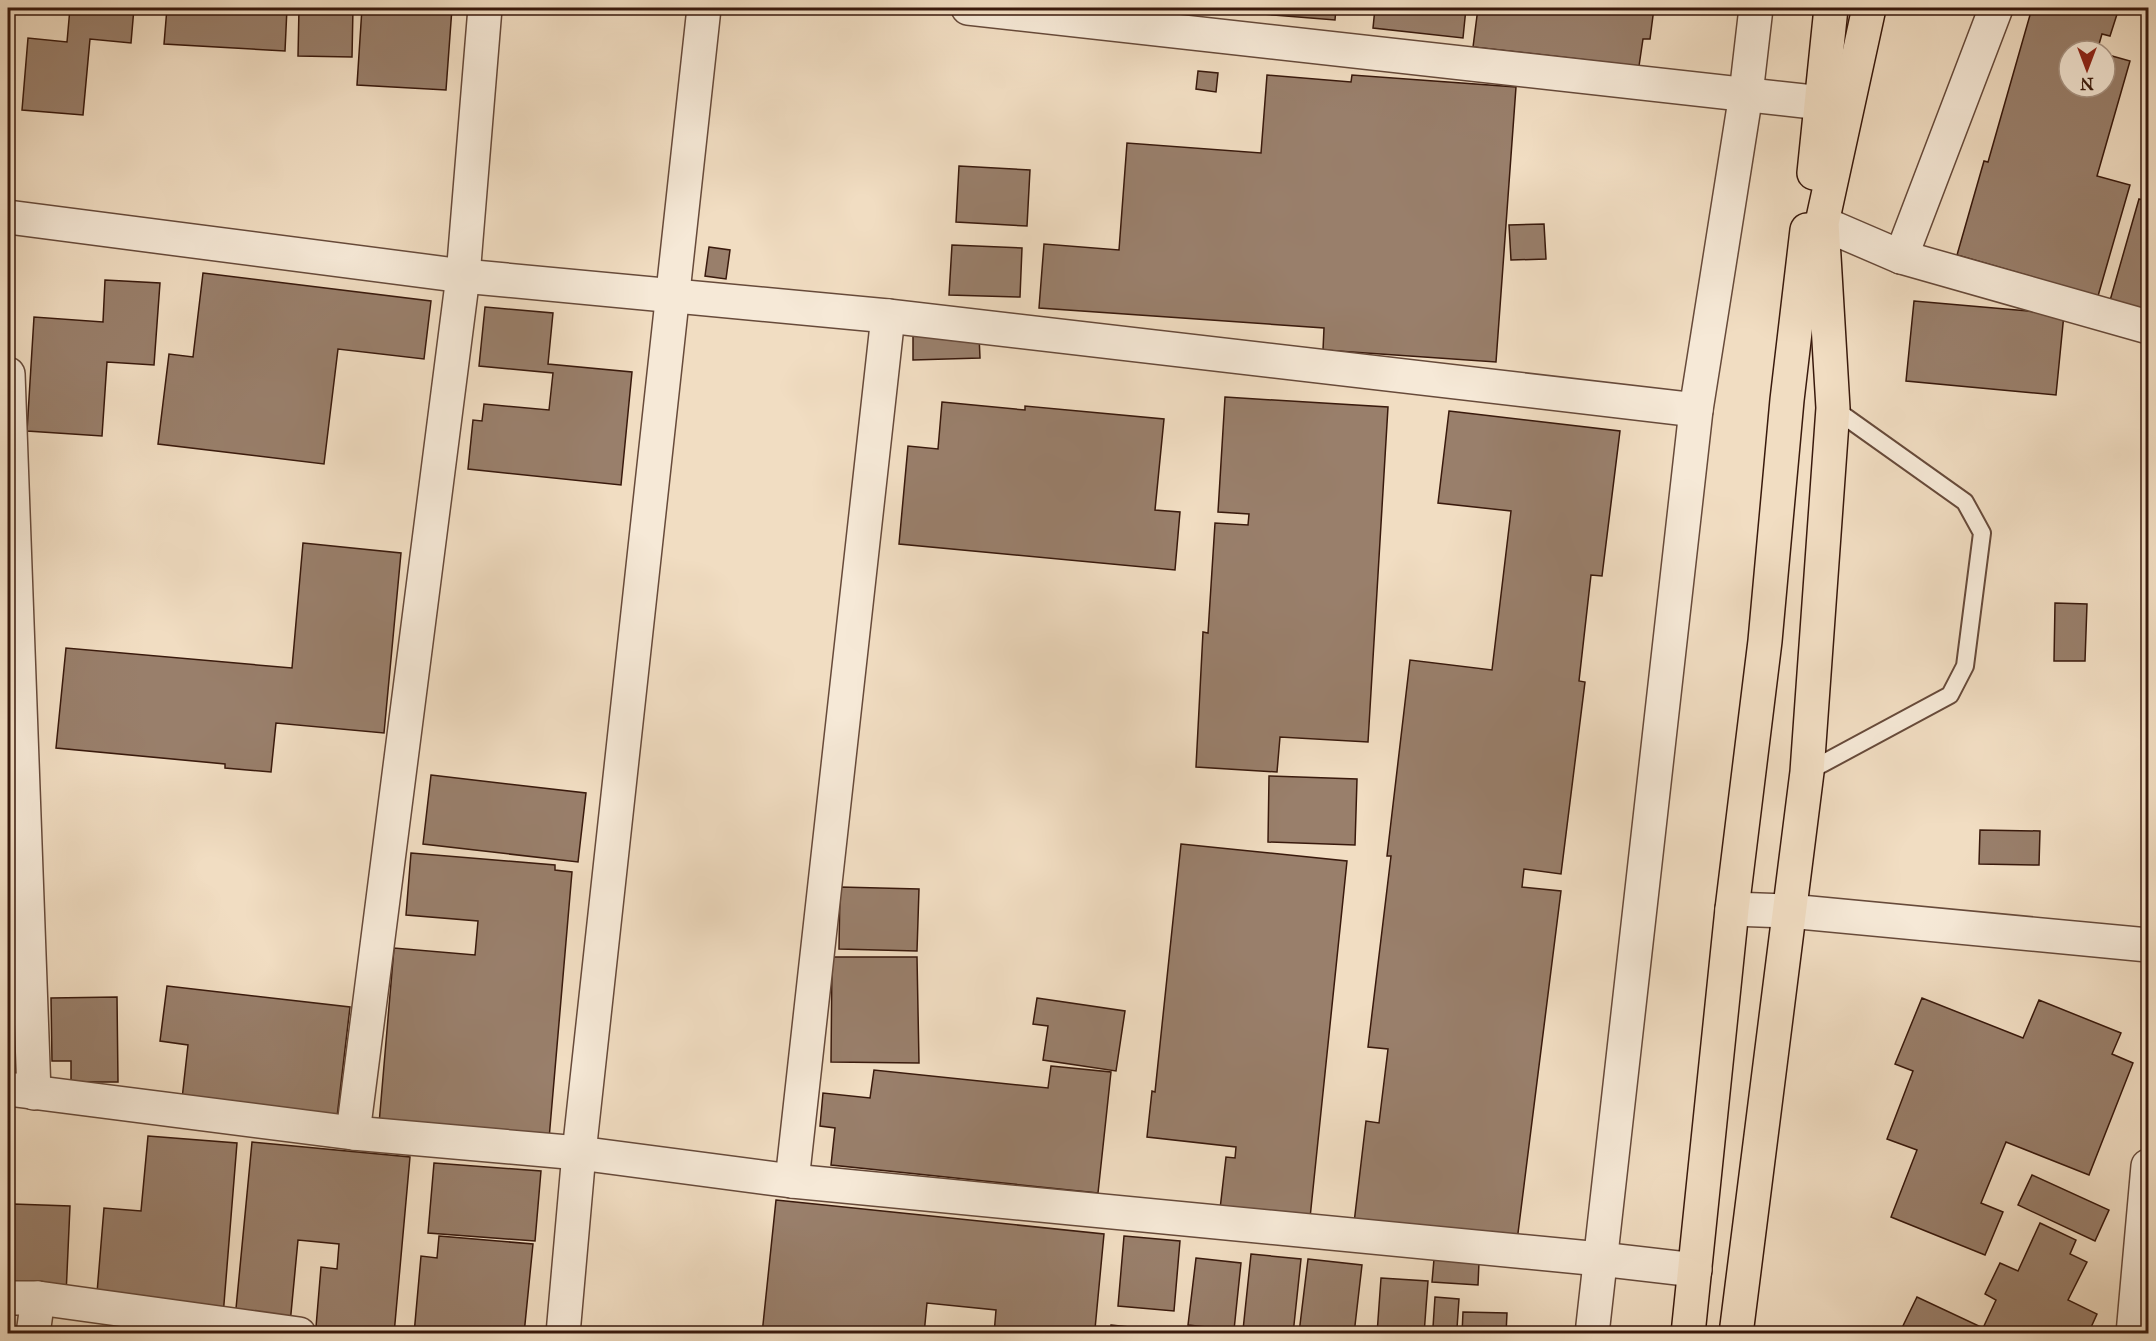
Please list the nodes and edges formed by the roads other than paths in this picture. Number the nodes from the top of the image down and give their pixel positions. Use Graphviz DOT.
graph roads {
  1 [pos="484,8"];
  2 [pos="704,8"];
  3 [pos="968,8"];
  4 [pos="1756,8"];
  5 [pos="1831,8"];
  6 [pos="1869,8"];
  7 [pos="1996,8"];
  8 [pos="1746,94"];
  9 [pos="1822,103"];
  10 [pos="8,217"];
  11 [pos="1822,223"];
  12 [pos="1901,257"];
  13 [pos="463,276"];
  14 [pos="672,295"];
  15 [pos="888,316"];
  16 [pos="2148,327"];
  17 [pos="8,375"];
  18 [pos="1833,408"];
  19 [pos="1696,410"];
  20 [pos="1807,772"];
  21 [pos="1732,909"];
  22 [pos="1789,911"];
  23 [pos="2148,945"];
  24 [pos="21,1091"];
  25 [pos="353,1133"];
  26 [pos="579,1153"];
  27 [pos="2148,1166"];
  28 [pos="792,1180"];
  29 [pos="1600,1259"];
  30 [pos="1695,1270"];
  31 [pos="23,1298"];
  32 [pos="2138,1329"];
  33 [pos="33,1334"];
  34 [pos="299,1334"];
  35 [pos="563,1334"];
  36 [pos="1592,1334"];
  37 [pos="1688,1334"];
  38 [pos="1736,1334"];
  1 -- 13 [label="street"];
  2 -- 14 [label="street"];
  3 -- 8 [label="street"];
  4 -- 8 [label="street"];
  5 -- 9 [label="highway"];
  6 -- 11 [label="highway"];
  7 -- 12 [label="street"];
  8 -- 9 [label="street"];
  8 -- 19 [label="street"];
  9 -- 21 [label="highway"];
  10 -- 13 [label="street"];
  11 -- 12 [label="street"];
  11 -- 18 [label="highway"];
  12 -- 16 [label="street"];
  13 -- 14 [label="street"];
  13 -- 25 [label="street"];
  14 -- 15 [label="street"];
  14 -- 26 [label="street"];
  15 -- 19 [label="street"];
  15 -- 28 [label="street"];
  17 -- 24 [label="street"];
  18 -- 20 [label="highway"];
  18 -- 20 [label="lane"];
  19 -- 29 [label="street"];
  20 -- 22 [label="highway"];
  21 -- 22 [label="street"];
  21 -- 30 [label="highway"];
  22 -- 23 [label="street"];
  22 -- 38 [label="highway"];
  24 -- 25 [label="street"];
  25 -- 26 [label="street"];
  26 -- 28 [label="street"];
  26 -- 35 [label="street"];
  27 -- 32 [label="street"];
  28 -- 29 [label="street"];
  29 -- 30 [label="street"];
  29 -- 36 [label="street"];
  30 -- 37 [label="highway"];
  31 -- 33 [label="street"];
  31 -- 34 [label="street"];
}
